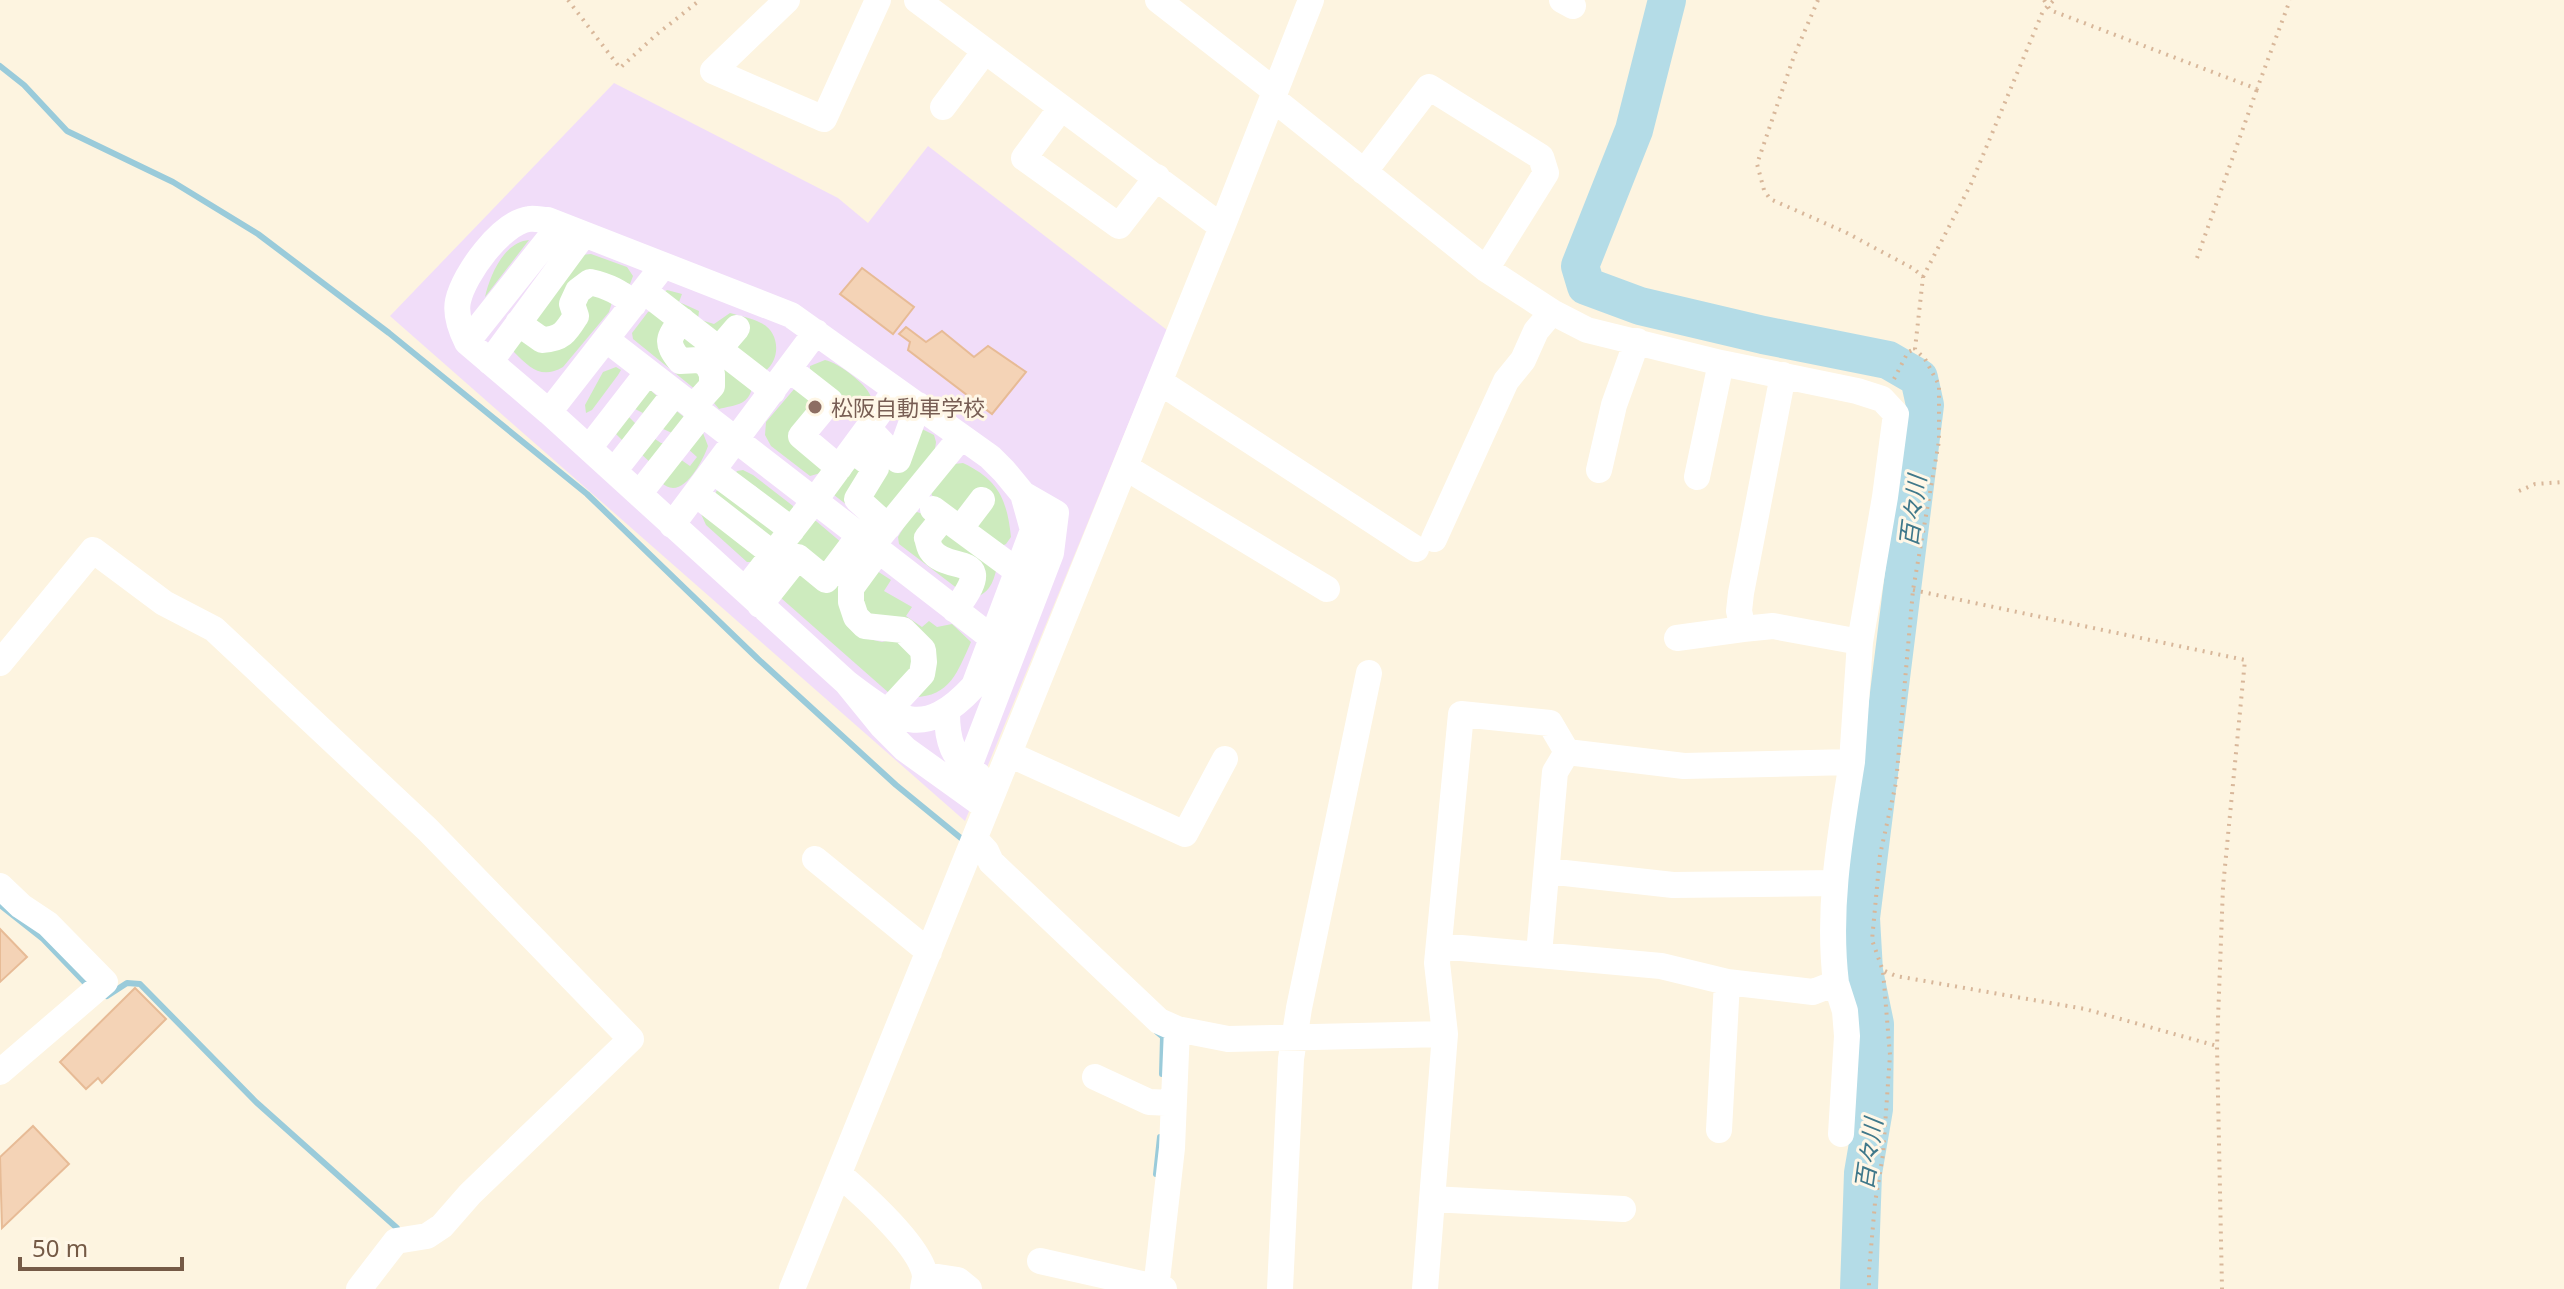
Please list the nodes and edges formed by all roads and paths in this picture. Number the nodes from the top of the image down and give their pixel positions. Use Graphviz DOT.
graph roads {
  1 [pos="568,0"];
  2 [pos="700,0"];
  3 [pos="787,0"];
  4 [pos="878,0"];
  5 [pos="917,0"];
  6 [pos="1158,0"];
  7 [pos="1311,0"];
  8 [pos="2054,0"];
  9 [pos="2290,0"];
  10 [pos="2046,2"];
  11 [pos="985,51"];
  12 [pos="2257,89"];
  13 [pos="1274,94"];
  14 [pos="943,107"];
  15 [pos="1061,108"];
  16 [pos="1364,172"];
  17 [pos="1157,177"];
  18 [pos="1222,227"];
  19 [pos="572,229"];
  20 [pos="2197,258"];
  21 [pos="663,266"];
  22 [pos="1486,269"];
  23 [pos="1923,277"];
  24 [pos="639,297"];
  25 [pos="1552,312"];
  26 [pos="682,320"];
  27 [pos="518,323"];
  28 [pos="737,328"];
  29 [pos="816,332"];
  30 [pos="607,340"];
  31 [pos="1637,341"];
  32 [pos="467,342"];
  33 [pos="719,349"];
  34 [pos="1915,349"];
  35 [pos="490,362"];
  36 [pos="1721,363"];
  37 [pos="789,369"];
  38 [pos="648,372"];
  39 [pos="1783,375"];
  40 [pos="1894,379"];
  41 [pos="1160,382"];
  42 [pos="773,391"];
  43 [pos="907,398"];
  44 [pos="690,405"];
  45 [pos="549,412"];
  46 [pos="868,428"];
  47 [pos="961,437"];
  48 [pos="664,438"];
  49 [pos="736,441"];
  50 [pos="589,448"];
  51 [pos="846,459"];
  52 [pos="1599,470"];
  53 [pos="614,471"];
  54 [pos="1697,477"];
  55 [pos="1112,479"];
  56 [pos="2564,482"];
  57 [pos="2519,491"];
  58 [pos="639,494"];
  59 [pos="696,494"];
  60 [pos="1023,494"];
  61 [pos="914,495"];
  62 [pos="815,500"];
  63 [pos="982,500"];
  64 [pos="952,523"];
  65 [pos="672,525"];
  66 [pos="792,530"];
  67 [pos="874,540"];
  68 [pos="773,554"];
  69 [pos="1017,571"];
  70 [pos="1327,589"];
  71 [pos="1913,590"];
  72 [pos="752,597"];
  73 [pos="955,610"];
  74 [pos="1743,629"];
  75 [pos="992,638"];
  76 [pos="1677,638"];
  77 [pos="1860,642"];
  78 [pos="0,663"];
  79 [pos="1369,673"];
  80 [pos="947,712"];
  81 [pos="884,719"];
  82 [pos="1567,752"];
  83 [pos="1009,754"];
  84 [pos="1225,759"];
  85 [pos="1852,762"];
  86 [pos="968,769"];
  87 [pos="992,798"];
  88 [pos="975,839"];
  89 [pos="815,859"];
  90 [pos="1547,871"];
  91 [pos="1834,883"];
  92 [pos="0,886"];
  93 [pos="1439,946"];
  94 [pos="929,952"];
  95 [pos="1539,954"];
  96 [pos="1883,971"];
  97 [pos="1727,982"];
  98 [pos="1836,983"];
  99 [pos="1177,1029"];
  100 [pos="1445,1034"];
  101 [pos="1294,1038"];
  102 [pos="2217,1046"];
  103 [pos="0,1072"];
  104 [pos="1095,1077"];
  105 [pos="1164,1102"];
  106 [pos="1719,1130"];
  107 [pos="1841,1134"];
  108 [pos="840,1175"];
  109 [pos="1432,1199"];
  110 [pos="1623,1209"];
  111 [pos="1040,1261"];
  112 [pos="924,1282"];
  113 [pos="1152,1287"];
  114 [pos="359,1289"];
  115 [pos="792,1289"];
  116 [pos="969,1289"];
  117 [pos="1280,1289"];
  118 [pos="1425,1289"];
  119 [pos="2222,1289"];
  1 -- 2 [label="path"];
  3 -- 4 [label="street"];
  5 -- 11 [label="street"];
  6 -- 13 [label="street"];
  7 -- 13 [label="street"];
  8 -- 10 [label="path"];
  9 -- 12 [label="path"];
  10 -- 12 [label="path"];
  10 -- 23 [label="path"];
  11 -- 14 [label="street"];
  11 -- 15 [label="street"];
  12 -- 20 [label="path"];
  13 -- 16 [label="street"];
  13 -- 18 [label="street"];
  15 -- 17 [label="street"];
  15 -- 17 [label="street"];
  16 -- 22 [label="street"];
  16 -- 22 [label="street"];
  17 -- 18 [label="street"];
  18 -- 41 [label="street"];
  19 -- 21 [label="street"];
  19 -- 27 [label="street"];
  19 -- 32 [label="street"];
  19 -- 32 [label="street"];
  21 -- 24 [label="street"];
  21 -- 29 [label="street"];
  22 -- 25 [label="street"];
  24 -- 26 [label="street"];
  24 -- 27 [label="street"];
  24 -- 30 [label="street"];
  25 -- 31 [label="street"];
  25 -- 41 [label="street"];
  26 -- 33 [label="street"];
  26 -- 44 [label="street"];
  27 -- 35 [label="street"];
  28 -- 33 [label="street"];
  29 -- 37 [label="street"];
  29 -- 43 [label="street"];
  30 -- 38 [label="street"];
  30 -- 45 [label="street"];
  31 -- 36 [label="street"];
  31 -- 52 [label="street"];
  32 -- 35 [label="street"];
  33 -- 42 [label="street"];
  34 -- 40 [label="path"];
  35 -- 45 [label="street"];
  36 -- 39 [label="street"];
  36 -- 54 [label="street"];
  37 -- 42 [label="street"];
  37 -- 51 [label="street"];
  38 -- 44 [label="street"];
  38 -- 48 [label="street"];
  39 -- 74 [label="street"];
  39 -- 77 [label="street"];
  41 -- 55 [label="street"];
  42 -- 49 [label="street"];
  43 -- 46 [label="street"];
  43 -- 46 [label="street"];
  43 -- 47 [label="street"];
  44 -- 48 [label="street"];
  44 -- 49 [label="street"];
  45 -- 50 [label="street"];
  46 -- 51 [label="street"];
  47 -- 60 [label="street"];
  47 -- 61 [label="street"];
  48 -- 49 [label="street"];
  48 -- 50 [label="street"];
  48 -- 53 [label="street"];
  48 -- 58 [label="street"];
  48 -- 59 [label="street"];
  48 -- 66 [label="street"];
  49 -- 62 [label="street"];
  50 -- 53 [label="street"];
  51 -- 62 [label="street"];
  51 -- 67 [label="street"];
  53 -- 58 [label="street"];
  55 -- 70 [label="street"];
  55 -- 83 [label="street"];
  56 -- 57 [label="path"];
  58 -- 65 [label="street"];
  59 -- 65 [label="street"];
  59 -- 68 [label="street"];
  60 -- 69 [label="street"];
  60 -- 86 [label="street"];
  61 -- 64 [label="street"];
  61 -- 67 [label="street"];
  62 -- 66 [label="street"];
  62 -- 67 [label="street"];
  63 -- 64 [label="street"];
  64 -- 69 [label="street"];
  64 -- 73 [label="street"];
  65 -- 72 [label="street"];
  66 -- 68 [label="street"];
  67 -- 72 [label="street"];
  67 -- 73 [label="street"];
  67 -- 81 [label="street"];
  68 -- 72 [label="street"];
  69 -- 75 [label="street"];
  71 -- 102 [label="path"];
  72 -- 81 [label="street"];
  73 -- 75 [label="street"];
  74 -- 76 [label="street"];
  74 -- 77 [label="street"];
  75 -- 80 [label="street"];
  77 -- 85 [label="street"];
  78 -- 114 [label="street"];
  79 -- 101 [label="street"];
  80 -- 81 [label="street"];
  80 -- 86 [label="street"];
  81 -- 87 [label="street"];
  82 -- 85 [label="street"];
  82 -- 90 [label="street"];
  82 -- 93 [label="street"];
  83 -- 84 [label="street"];
  83 -- 87 [label="street"];
  85 -- 91 [label="street"];
  86 -- 87 [label="street"];
  87 -- 88 [label="street"];
  88 -- 94 [label="street"];
  88 -- 99 [label="street"];
  89 -- 94 [label="street"];
  90 -- 91 [label="street"];
  90 -- 95 [label="street"];
  91 -- 98 [label="street"];
  92 -- 103 [label="street"];
  93 -- 95 [label="street"];
  93 -- 100 [label="street"];
  94 -- 108 [label="street"];
  95 -- 97 [label="street"];
  96 -- 102 [label="path"];
  97 -- 98 [label="street"];
  97 -- 106 [label="street"];
  98 -- 107 [label="street"];
  99 -- 101 [label="street"];
  99 -- 105 [label="street"];
  100 -- 101 [label="street"];
  100 -- 109 [label="street"];
  101 -- 117 [label="street"];
  102 -- 119 [label="path"];
  104 -- 105 [label="street"];
  105 -- 113 [label="street"];
  108 -- 112 [label="street"];
  108 -- 115 [label="street"];
  109 -- 110 [label="street"];
  109 -- 118 [label="street"];
  111 -- 113 [label="street"];
  112 -- 116 [label="street"];
}
